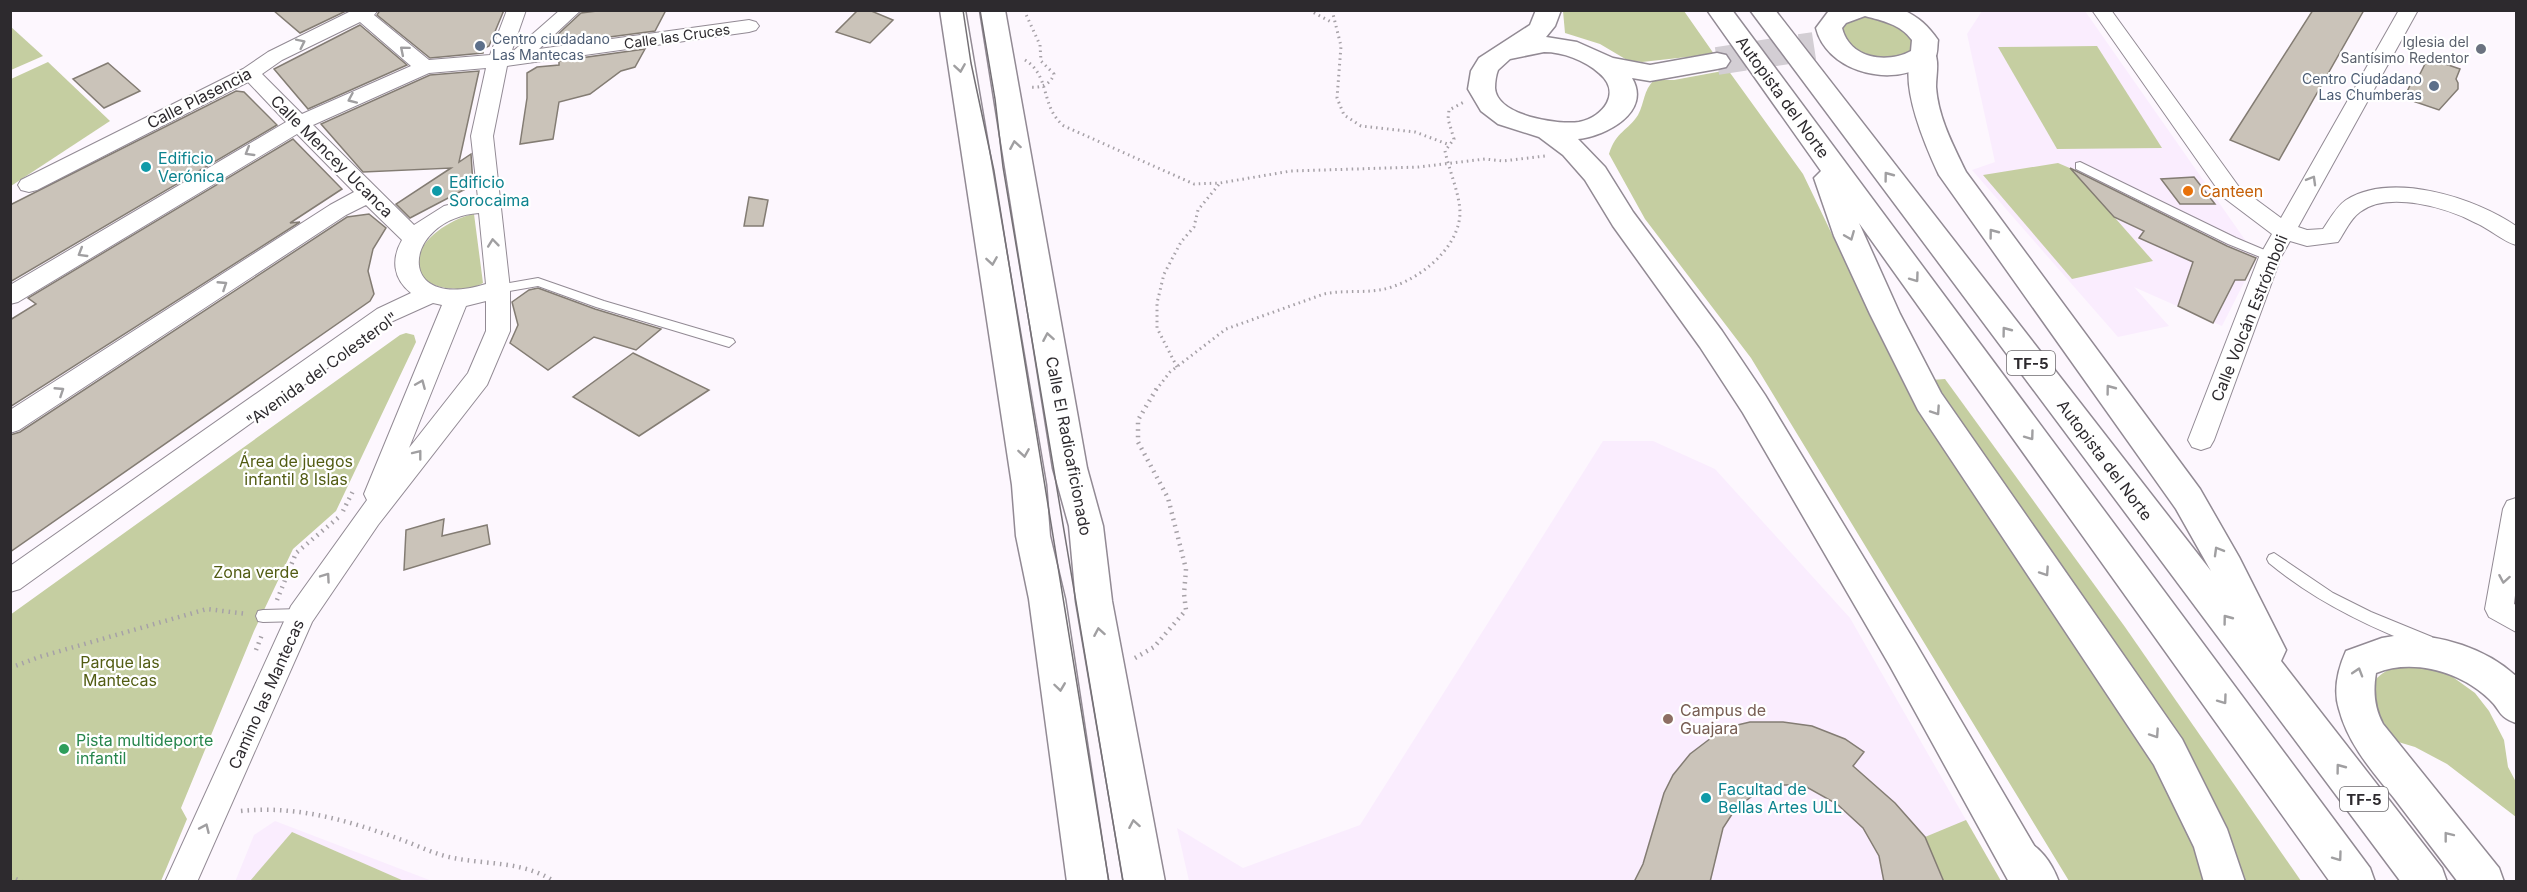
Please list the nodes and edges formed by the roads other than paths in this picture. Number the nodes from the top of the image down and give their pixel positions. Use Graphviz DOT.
graph roads {
  1 [pos="517,10"];
  2 [pos="572,10"];
  3 [pos="952,10"];
  4 [pos="992,10"];
  5 [pos="1550,10"];
  6 [pos="1719,10"];
  7 [pos="1762,10"];
  8 [pos="1934,10"];
  9 [pos="2101,10"];
  10 [pos="2409,10"];
  11 [pos="1855,11"];
  12 [pos="362,12"];
  13 [pos="749,26"];
  14 [pos="1922,44"];
  15 [pos="1504,53"];
  16 [pos="508,60"];
  17 [pos="1717,61"];
  18 [pos="1607,65"];
  19 [pos="425,67"];
  20 [pos="250,73"];
  21 [pos="1650,73"];
  22 [pos="1623,94"];
  23 [pos="300,123"];
  24 [pos="1600,125"];
  25 [pos="1549,132"];
  26 [pos="1815,142"];
  27 [pos="1586,164"];
  28 [pos="2080,166"];
  29 [pos="29,185"];
  30 [pos="368,194"];
  31 [pos="489,196"];
  32 [pos="2283,231"];
  33 [pos="2517,237"];
  34 [pos="416,238"];
  35 [pos="2270,257"];
  36 [pos="411,280"];
  37 [pos="498,288"];
  38 [pos="431,294"];
  39 [pos="10,296"];
  40 [pos="457,298"];
  41 [pos="385,315"];
  42 [pos="729,342"];
  43 [pos="10,423"];
  44 [pos="2202,440"];
  45 [pos="2517,509"];
  46 [pos="369,517"];
  47 [pos="2274,559"];
  48 [pos="10,581"];
  49 [pos="301,615"];
  50 [pos="2508,615"];
  51 [pos="266,616"];
  52 [pos="2472,666"];
  53 [pos="2517,706"];
  54 [pos="2300,716"];
  55 [pos="2030,873"];
  56 [pos="181,882"];
  57 [pos="1088,882"];
  58 [pos="1145,882"];
  59 [pos="2225,882"];
  60 [pos="2355,882"];
  61 [pos="2427,882"];
  62 [pos="2484,882"];
  1 -- 16 [label="street, Camino las Mantecas"];
  2 -- 16 [label="street"];
  3 -- 57 [label="main road, one-way"];
  58 -- 4 [label="main road, Calle El Radioaficionado, one-way"];
  5 -- 15 [label="main road"];
  6 -- 26 [label="main road, Autopista del Norte / TF-5"];
  54 -- 7 [label="main road, Autopista del Norte / TF-5, one-way"];
  8 -- 14 [label="main road"];
  9 -- 32 [label="street"];
  32 -- 10 [label="street, Calle Volcán Estrómboli, one-way"];
  11 -- 14 [label="main road"];
  11 -- 14 [label="main road"];
  19 -- 12 [label="street, one-way"];
  20 -- 12 [label="street, Calle Plasencia, one-way"];
  13 -- 16 [label="street, Calle las Cruces"];
  54 -- 14 [label="main road, one-way"];
  15 -- 18 [label="main road"];
  15 -- 25 [label="main road"];
  16 -- 19 [label="street, Calle las Cruces"];
  16 -- 31 [label="street, Camino las Mantecas"];
  17 -- 21 [label="main road"];
  18 -- 21 [label="main road"];
  18 -- 22 [label="main road"];
  19 -- 23 [label="street, Calle las Cruces, one-way"];
  20 -- 23 [label="street, Calle Mencey Ucanca"];
  20 -- 29 [label="street, Calle Plasencia"];
  21 -- 22 [label="main road"];
  22 -- 24 [label="main road"];
  23 -- 30 [label="street, Calle Mencey Ucanca"];
  23 -- 39 [label="street, Calle las Cruces, one-way"];
  24 -- 25 [label="main road"];
  24 -- 27 [label="main road"];
  25 -- 27 [label="main road"];
  26 -- 59 [label="main road, one-way"];
  26 -- 60 [label="main road, Autopista del Norte / TF-5, one-way"];
  27 -- 55 [label="main road"];
  28 -- 35 [label="lane"];
  30 -- 34 [label="street, Calle Mencey Ucanca"];
  43 -- 30 [label="street, one-way"];
  31 -- 34 [label="street"];
  37 -- 31 [label="street, Camino las Mantecas, one-way"];
  32 -- 33 [label="street"];
  32 -- 35 [label="street, Calle Volcán Estrómboli"];
  34 -- 36 [label="street"];
  35 -- 44 [label="street, Calle Volcán Estrómboli"];
  36 -- 38 [label="street"];
  36 -- 41 [label="street"];
  37 -- 40 [label="street"];
  37 -- 42 [label="lane"];
  46 -- 37 [label="street, Camino las Mantecas, one-way"];
  38 -- 40 [label="street"];
  38 -- 41 [label="street"];
  46 -- 40 [label="street, Camino las Mantecas, one-way"];
  41 -- 48 [label="street"];
  45 -- 50 [label="street, one-way"];
  49 -- 46 [label="street, Camino las Mantecas, one-way"];
  47 -- 52 [label="lane"];
  49 -- 51 [label="lane"];
  56 -- 49 [label="street, Camino las Mantecas, one-way"];
  52 -- 53 [label="main road"];
  62 -- 52 [label="main road, one-way"];
  61 -- 54 [label="main road, Autopista del Norte / TF-5, one-way"];
}
